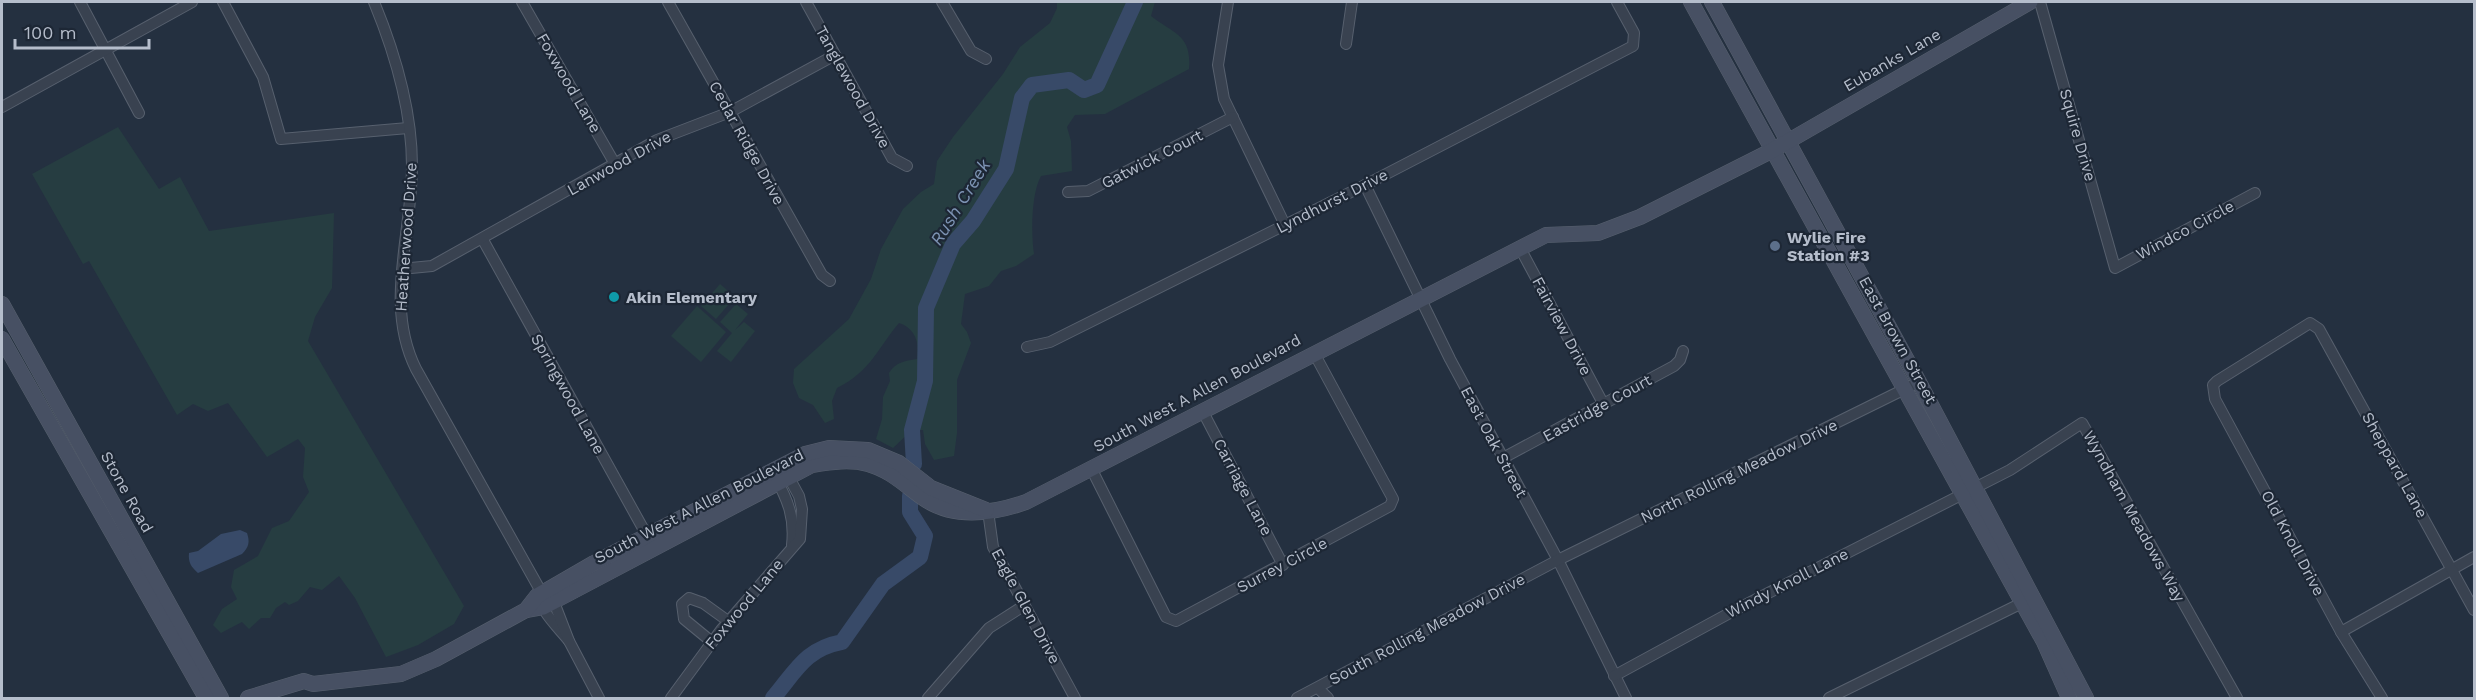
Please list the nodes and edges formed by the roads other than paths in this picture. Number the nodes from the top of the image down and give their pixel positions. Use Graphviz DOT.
graph roads {
  1 [pos="80,2"];
  2 [pos="192,2"];
  3 [pos="223,2"];
  4 [pos="374,2"];
  5 [pos="522,2"];
  6 [pos="668,2"];
  7 [pos="806,2"];
  8 [pos="942,2"];
  9 [pos="1228,2"];
  10 [pos="1352,2"];
  11 [pos="1617,2"];
  12 [pos="1691,2"];
  13 [pos="1712,2"];
  14 [pos="2030,2"];
  15 [pos="2040,2"];
  16 [pos="1346,44"];
  17 [pos="106,49"];
  18 [pos="835,55"];
  19 [pos="986,59"];
  20 [pos="2,108"];
  21 [pos="730,112"];
  22 [pos="140,113"];
  23 [pos="1233,117"];
  24 [pos="408,128"];
  25 [pos="1789,140"];
  26 [pos="1773,150"];
  27 [pos="615,164"];
  28 [pos="907,166"];
  29 [pos="1365,185"];
  30 [pos="1068,192"];
  31 [pos="2255,193"];
  32 [pos="1285,225"];
  33 [pos="483,240"];
  34 [pos="1520,248"];
  35 [pos="404,265"];
  36 [pos="2115,268"];
  37 [pos="830,281"];
  38 [pos="1420,298"];
  39 [pos="2,306"];
  40 [pos="2310,323"];
  41 [pos="2,339"];
  42 [pos="1027,346"];
  43 [pos="1683,351"];
  44 [pos="1314,352"];
  45 [pos="1919,382"];
  46 [pos="1904,389"];
  47 [pos="1604,405"];
  48 [pos="1202,410"];
  49 [pos="1503,458"];
  50 [pos="1091,468"];
  51 [pos="780,474"];
  52 [pos="1968,490"];
  53 [pos="988,511"];
  54 [pos="651,542"];
  55 [pos="2475,557"];
  56 [pos="1558,560"];
  57 [pos="1284,565"];
  58 [pos="2452,570"];
  59 [pos="544,596"];
  60 [pos="2028,600"];
  61 [pos="159,602"];
  62 [pos="1025,605"];
  63 [pos="2475,610"];
  64 [pos="728,621"];
  65 [pos="2342,633"];
  66 [pos="712,642"];
  67 [pos="1614,676"];
  68 [pos="313,684"];
  69 [pos="1318,688"];
  70 [pos="206,699"];
  71 [pos="221,699"];
  72 [pos="248,699"];
  73 [pos="278,699"];
  74 [pos="599,699"];
  75 [pos="671,699"];
  76 [pos="928,699"];
  77 [pos="1076,699"];
  78 [pos="1297,699"];
  79 [pos="1328,699"];
  80 [pos="1626,699"];
  81 [pos="1829,699"];
  82 [pos="2069,699"];
  83 [pos="2086,699"];
  84 [pos="2236,699"];
  85 [pos="2382,699"];
  1 -- 17 [label="street"];
  2 -- 17 [label="street"];
  3 -- 24 [label="street"];
  4 -- 24 [label="street, Heatherwood Drive"];
  5 -- 27 [label="street, Foxwood Lane"];
  6 -- 21 [label="street, Cedar Ridge Drive"];
  7 -- 18 [label="street, Tanglewood Drive"];
  8 -- 19 [label="street"];
  9 -- 23 [label="street"];
  10 -- 16 [label="street"];
  11 -- 29 [label="street, Lyndhurst Drive"];
  12 -- 26 [label="main road, East Brown Street"];
  13 -- 25 [label="main road, East Brown Street"];
  14 -- 25 [label="main road, Eubanks Lane"];
  15 -- 36 [label="street, Squire Drive"];
  17 -- 20 [label="street"];
  17 -- 22 [label="street"];
  18 -- 21 [label="street, Lanwood Drive"];
  18 -- 28 [label="street, Tanglewood Drive"];
  21 -- 27 [label="street, Lanwood Drive"];
  21 -- 37 [label="street, Cedar Ridge Drive"];
  23 -- 30 [label="street, Gatwick Court"];
  23 -- 32 [label="street"];
  24 -- 35 [label="street, Heatherwood Drive"];
  25 -- 26 [label="main road, Eubanks Lane"];
  25 -- 45 [label="main road, East Brown Street"];
  26 -- 34 [label="main road, Eubanks Lane"];
  26 -- 46 [label="main road, East Brown Street"];
  27 -- 33 [label="street, Lanwood Drive"];
  29 -- 32 [label="street, Lyndhurst Drive"];
  29 -- 38 [label="street, East Oak Street"];
  31 -- 36 [label="street, Windco Circle"];
  32 -- 42 [label="street, Lyndhurst Drive"];
  33 -- 35 [label="street, Lanwood Drive"];
  33 -- 54 [label="street, Springwood Lane"];
  34 -- 38 [label="main road, South West A Allen Boulevard"];
  34 -- 47 [label="street, Fairview Drive"];
  35 -- 59 [label="street, Heatherwood Drive"];
  38 -- 44 [label="main road, South West A Allen Boulevard"];
  38 -- 49 [label="street, East Oak Street"];
  39 -- 61 [label="main road, Stone Road"];
  40 -- 58 [label="street, Sheppard Lane"];
  40 -- 65 [label="street, Old Knoll Drive"];
  41 -- 61 [label="main road, Stone Road"];
  43 -- 47 [label="street, Eastridge Court"];
  44 -- 48 [label="main road, South West A Allen Boulevard"];
  44 -- 57 [label="street, Surrey Circle"];
  45 -- 46 [label="street, North Rolling Meadow Drive"];
  45 -- 52 [label="main road, East Brown Street"];
  46 -- 52 [label="main road, East Brown Street"];
  46 -- 56 [label="street, North Rolling Meadow Drive"];
  47 -- 49 [label="street, Eastridge Court"];
  48 -- 50 [label="main road, South West A Allen Boulevard"];
  48 -- 57 [label="street, Carriage Lane"];
  49 -- 56 [label="street, East Oak Street"];
  50 -- 53 [label="main road, South West A Allen Boulevard"];
  50 -- 57 [label="street, Surrey Circle"];
  51 -- 53 [label="main road, South West A Allen Boulevard"];
  51 -- 54 [label="main road, South West A Allen Boulevard"];
  51 -- 64 [label="street, Foxwood Lane"];
  52 -- 60 [label="main road, East Brown Street"];
  52 -- 67 [label="street, Windy Knoll Lane"];
  52 -- 84 [label="street, Wyndham Meadows Way"];
  53 -- 62 [label="street, Eagle Glen Drive"];
  54 -- 59 [label="main road, South West A Allen Boulevard"];
  55 -- 58 [label="street"];
  56 -- 67 [label="street, East Oak Street"];
  56 -- 69 [label="street, South Rolling Meadow Drive"];
  58 -- 63 [label="street, Sheppard Lane"];
  58 -- 65 [label="street"];
  59 -- 68 [label="main road"];
  59 -- 74 [label="street, Heatherwood Drive"];
  60 -- 81 [label="street"];
  60 -- 82 [label="main road, East Brown Street"];
  60 -- 83 [label="main road, East Brown Street"];
  61 -- 70 [label="main road, Stone Road"];
  61 -- 71 [label="main road, Stone Road"];
  62 -- 76 [label="street"];
  62 -- 77 [label="street, Eagle Glen Drive"];
  64 -- 66 [label="street, Foxwood Lane"];
  64 -- 66 [label="street"];
  65 -- 85 [label="street, Old Knoll Drive"];
  66 -- 75 [label="street, Foxwood Lane"];
  67 -- 80 [label="street, East Oak Street"];
  68 -- 72 [label="main road"];
  68 -- 73 [label="main road"];
  69 -- 78 [label="street, South Rolling Meadow Drive"];
  69 -- 79 [label="street"];
}
